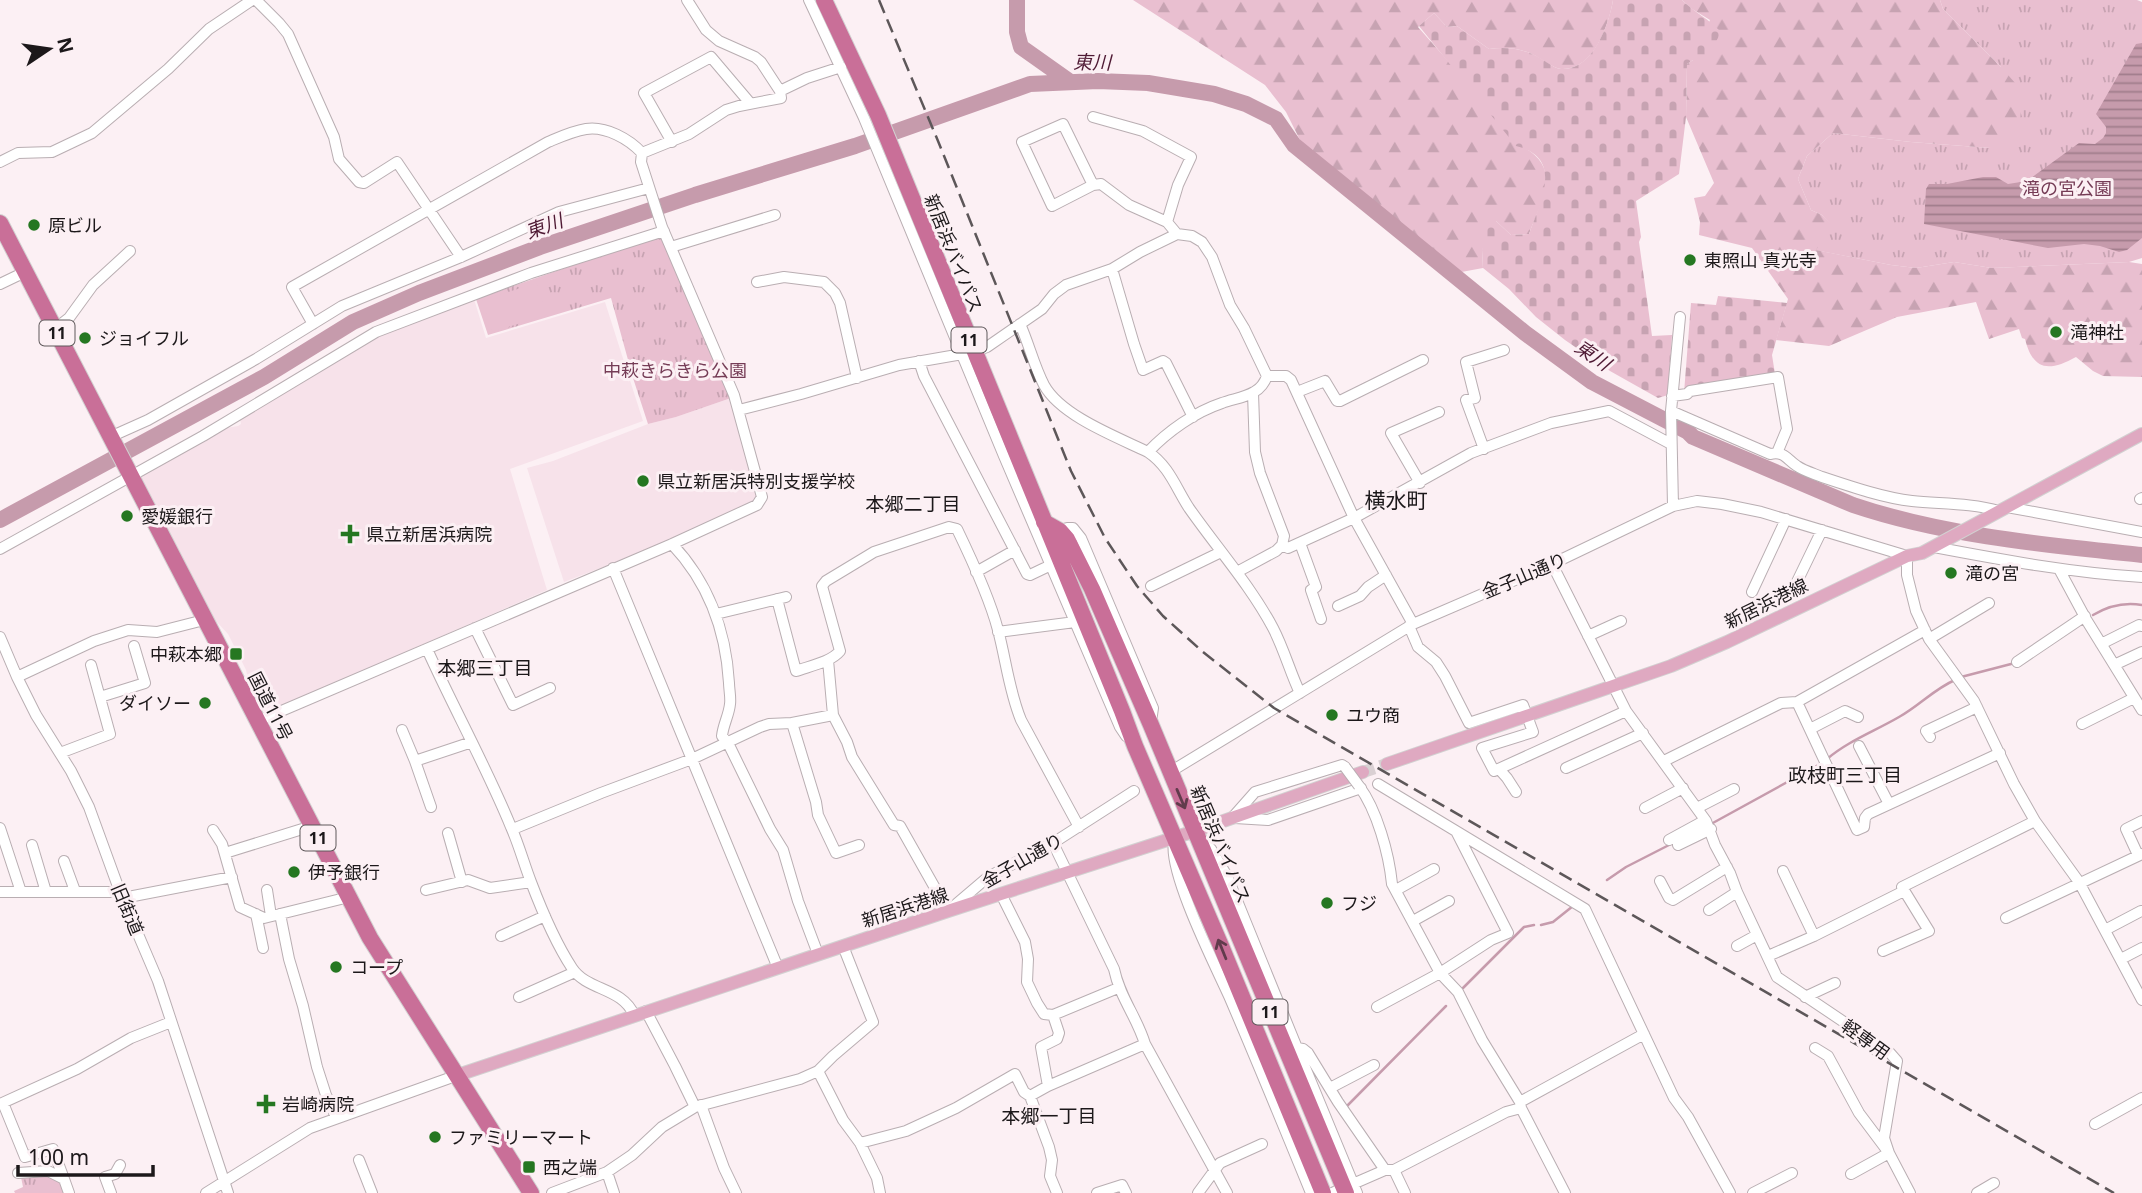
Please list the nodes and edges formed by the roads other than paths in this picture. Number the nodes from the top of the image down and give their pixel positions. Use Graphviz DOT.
graph roads {
  1 [pos="254,0"];
  2 [pos="687,0"];
  3 [pos="808,0"];
  4 [pos="824,0"];
  5 [pos="841,67"];
  6 [pos="780,91"];
  7 [pos="750,103"];
  8 [pos="871,117"];
  9 [pos="1093,117"];
  10 [pos="672,142"];
  11 [pos="642,153"];
  12 [pos="0,162"];
  13 [pos="1093,185"];
  14 [pos="650,191"];
  15 [pos="428,209"];
  16 [pos="775,215"];
  17 [pos="1167,222"];
  18 [pos="0,223"];
  19 [pos="663,229"];
  20 [pos="1177,234"];
  21 [pos="671,247"];
  22 [pos="130,251"];
  23 [pos="461,257"];
  24 [pos="1112,269"];
  25 [pos="25,272"];
  26 [pos="757,282"];
  27 [pos="0,284"];
  28 [pos="1680,317"];
  29 [pos="313,324"];
  30 [pos="1020,324"];
  31 [pos="55,329"];
  32 [pos="1504,350"];
  33 [pos="968,353"];
  34 [pos="1423,360"];
  35 [pos="919,361"];
  36 [pos="1267,376"];
  37 [pos="857,379"];
  38 [pos="1297,392"];
  39 [pos="1253,393"];
  40 [pos="1672,396"];
  41 [pos="739,410"];
  42 [pos="1438,412"];
  43 [pos="1671,412"];
  44 [pos="1193,417"];
  45 [pos="2142,433"];
  46 [pos="112,440"];
  47 [pos="1671,442"];
  48 [pos="1484,449"];
  49 [pos="1148,452"];
  50 [pos="1777,453"];
  51 [pos="129,473"];
  52 [pos="1420,483"];
  53 [pos="1673,506"];
  54 [pos="2003,509"];
  55 [pos="1354,518"];
  56 [pos="1786,519"];
  57 [pos="1044,522"];
  58 [pos="1822,530"];
  59 [pos="2142,532"];
  60 [pos="1300,543"];
  61 [pos="672,544"];
  62 [pos="1282,545"];
  63 [pos="1939,545"];
  64 [pos="0,550"];
  65 [pos="1015,550"];
  66 [pos="1221,552"];
  67 [pos="1907,556"];
  68 [pos="1552,564"];
  69 [pos="1051,565"];
  70 [pos="613,568"];
  71 [pos="2059,569"];
  72 [pos="976,572"];
  73 [pos="1237,572"];
  74 [pos="1386,576"];
  75 [pos="2142,577"];
  76 [pos="1151,586"];
  77 [pos="1793,590"];
  78 [pos="1752,592"];
  79 [pos="1989,603"];
  80 [pos="1339,606"];
  81 [pos="716,614"];
  82 [pos="2085,616"];
  83 [pos="1321,619"];
  84 [pos="205,620"];
  85 [pos="1621,621"];
  86 [pos="1075,622"];
  87 [pos="1411,625"];
  88 [pos="2142,626"];
  89 [pos="475,628"];
  90 [pos="998,632"];
  91 [pos="1927,634"];
  92 [pos="1588,636"];
  93 [pos="0,637"];
  94 [pos="2101,644"];
  95 [pos="134,646"];
  96 [pos="427,649"];
  97 [pos="2142,652"];
  98 [pos="828,660"];
  99 [pos="2017,662"];
  100 [pos="91,665"];
  101 [pos="2115,665"];
  102 [pos="17,677"];
  103 [pos="1613,687"];
  104 [pos="550,688"];
  105 [pos="1300,693"];
  106 [pos="100,697"];
  107 [pos="2134,698"];
  108 [pos="1797,702"];
  109 [pos="1977,707"];
  110 [pos="2142,710"];
  111 [pos="1626,711"];
  112 [pos="833,715"];
  113 [pos="1528,717"];
  114 [pos="1858,717"];
  115 [pos="258,721"];
  116 [pos="792,723"];
  117 [pos="2082,724"];
  118 [pos="1810,729"];
  119 [pos="402,730"];
  120 [pos="1643,733"];
  121 [pos="1930,737"];
  122 [pos="472,742"];
  123 [pos="728,743"];
  124 [pos="1859,746"];
  125 [pos="1135,747"];
  126 [pos="60,753"];
  127 [pos="2000,753"];
  128 [pos="692,759"];
  129 [pos="415,761"];
  130 [pos="1664,761"];
  131 [pos="1387,764"];
  132 [pos="1566,768"];
  133 [pos="1499,769"];
  134 [pos="1170,772"];
  135 [pos="1363,772"];
  136 [pos="1378,784"];
  137 [pos="1360,787"];
  138 [pos="1683,788"];
  139 [pos="1734,789"];
  140 [pos="1134,792"];
  141 [pos="1516,792"];
  142 [pos="1889,804"];
  143 [pos="431,807"];
  144 [pos="1645,808"];
  145 [pos="1697,808"];
  146 [pos="1232,818"];
  147 [pos="2035,821"];
  148 [pos="2142,821"];
  149 [pos="1708,824"];
  150 [pos="312,827"];
  151 [pos="1079,827"];
  152 [pos="0,828"];
  153 [pos="213,830"];
  154 [pos="513,830"];
  155 [pos="1195,831"];
  156 [pos="448,833"];
  157 [pos="1457,833"];
  158 [pos="1174,838"];
  159 [pos="1053,843"];
  160 [pos="1674,843"];
  161 [pos="32,845"];
  162 [pos="859,845"];
  163 [pos="225,853"];
  164 [pos="2140,855"];
  165 [pos="64,861"];
  166 [pos="1727,867"];
  167 [pos="1434,869"];
  168 [pos="1783,871"];
  169 [pos="1067,872"];
  170 [pos="232,877"];
  171 [pos="1660,881"];
  172 [pos="462,882"];
  173 [pos="531,882"];
  174 [pos="2079,882"];
  175 [pos="267,890"];
  176 [pos="426,890"];
  177 [pos="1396,890"];
  178 [pos="75,891"];
  179 [pos="1904,891"];
  180 [pos="0,892"];
  181 [pos="21,892"];
  182 [pos="46,892"];
  183 [pos="1737,892"];
  184 [pos="1001,894"];
  185 [pos="121,895"];
  186 [pos="349,897"];
  187 [pos="1449,901"];
  188 [pos="1709,910"];
  189 [pos="948,911"];
  190 [pos="2141,911"];
  191 [pos="256,914"];
  192 [pos="276,915"];
  193 [pos="545,916"];
  194 [pos="2006,918"];
  195 [pos="1412,921"];
  196 [pos="2105,930"];
  197 [pos="1757,935"];
  198 [pos="501,936"];
  199 [pos="1814,936"];
  200 [pos="843,946"];
  201 [pos="1737,946"];
  202 [pos="263,948"];
  203 [pos="2142,948"];
  204 [pos="1883,951"];
  205 [pos="818,954"];
  206 [pos="1768,956"];
  207 [pos="2121,959"];
  208 [pos="778,968"];
  209 [pos="575,972"];
  210 [pos="1440,973"];
  211 [pos="1835,983"];
  212 [pos="1118,988"];
  213 [pos="519,997"];
  214 [pos="1805,997"];
  215 [pos="2142,1000"];
  216 [pos="1377,1007"];
  217 [pos="640,1013"];
  218 [pos="1053,1015"];
  219 [pos="171,1023"];
  220 [pos="1644,1034"];
  221 [pos="1145,1044"];
  222 [pos="1297,1048"];
  223 [pos="1815,1048"];
  224 [pos="1374,1065"];
  225 [pos="818,1071"];
  226 [pos="458,1075"];
  227 [pos="1048,1086"];
  228 [pos="1330,1088"];
  229 [pos="1030,1096"];
  230 [pos="2142,1098"];
  231 [pos="2,1103"];
  232 [pos="1521,1105"];
  233 [pos="698,1106"];
  234 [pos="337,1117"];
  235 [pos="2095,1124"];
  236 [pos="860,1143"];
  237 [pos="1262,1144"];
  238 [pos="1889,1153"];
  239 [pos="359,1160"];
  240 [pos="120,1165"];
  241 [pos="1389,1170"];
  242 [pos="607,1172"];
  243 [pos="18,1173"];
  244 [pos="1215,1173"];
  245 [pos="1792,1173"];
  246 [pos="1850,1174"];
  247 [pos="64,1180"];
  248 [pos="225,1181"];
  249 [pos="1994,1184"];
  250 [pos="1346,1190"];
  251 [pos="526,1192"];
  252 [pos="69,1193"];
  253 [pos="111,1193"];
  254 [pos="206,1193"];
  255 [pos="228,1193"];
  256 [pos="372,1193"];
  257 [pos="552,1193"];
  258 [pos="614,1193"];
  259 [pos="736,1193"];
  260 [pos="880,1193"];
  261 [pos="1057,1193"];
  262 [pos="1097,1193"];
  263 [pos="1126,1193"];
  264 [pos="1198,1193"];
  265 [pos="1227,1193"];
  266 [pos="1311,1193"];
  267 [pos="1323,1193"];
  268 [pos="1405,1193"];
  269 [pos="1565,1193"];
  270 [pos="1730,1193"];
  271 [pos="1753,1193"];
  272 [pos="1910,1193"];
  273 [pos="1977,1193"];
  1 -- 12 [label="street"];
  1 -- 15 [label="street"];
  2 -- 6 [label="street"];
  3 -- 5 [label="street"];
  4 -- 8 [label="highway, 新居浜バイパス / 11"];
  5 -- 6 [label="street"];
  5 -- 8 [label="street"];
  6 -- 7 [label="street"];
  7 -- 10 [label="street"];
  7 -- 10 [label="street"];
  8 -- 33 [label="highway, 新居浜バイパス / 11"];
  9 -- 17 [label="street"];
  10 -- 11 [label="street"];
  11 -- 14 [label="street"];
  11 -- 15 [label="street"];
  13 -- 13 [label="street"];
  13 -- 17 [label="street"];
  14 -- 19 [label="street"];
  14 -- 23 [label="street"];
  15 -- 23 [label="street"];
  15 -- 29 [label="street"];
  16 -- 21 [label="street"];
  17 -- 20 [label="street"];
  18 -- 25 [label="highway, 国道11号 / 11"];
  19 -- 21 [label="street"];
  19 -- 51 [label="street"];
  20 -- 24 [label="street"];
  20 -- 36 [label="street"];
  21 -- 41 [label="street"];
  22 -- 31 [label="street"];
  23 -- 29 [label="street"];
  24 -- 30 [label="street"];
  24 -- 44 [label="street"];
  25 -- 27 [label="street"];
  25 -- 31 [label="highway, 国道11号 / 11"];
  26 -- 37 [label="street"];
  28 -- 40 [label="street"];
  29 -- 46 [label="street"];
  30 -- 33 [label="street"];
  30 -- 49 [label="street"];
  31 -- 46 [label="highway, 国道11号 / 11"];
  32 -- 48 [label="street"];
  33 -- 35 [label="street"];
  33 -- 57 [label="highway, 新居浜バイパス / 11"];
  33 -- 69 [label="street"];
  34 -- 38 [label="street"];
  35 -- 37 [label="street"];
  35 -- 65 [label="street"];
  36 -- 38 [label="street"];
  36 -- 39 [label="street"];
  37 -- 41 [label="street"];
  38 -- 55 [label="street"];
  39 -- 44 [label="street"];
  39 -- 62 [label="street"];
  40 -- 43 [label="street"];
  40 -- 50 [label="street"];
  41 -- 61 [label="street"];
  42 -- 52 [label="street"];
  43 -- 47 [label="street"];
  43 -- 50 [label="street"];
  44 -- 49 [label="street"];
  45 -- 54 [label="main road, 新居浜港線"];
  46 -- 51 [label="highway, 国道11号 / 11"];
  47 -- 48 [label="street"];
  47 -- 53 [label="street"];
  48 -- 52 [label="street"];
  49 -- 66 [label="street"];
  50 -- 54 [label="street"];
  51 -- 64 [label="street"];
  51 -- 84 [label="highway, 国道11号 / 11"];
  52 -- 55 [label="street"];
  53 -- 56 [label="street, 金子山通り"];
  53 -- 68 [label="street, 金子山通り"];
  54 -- 59 [label="street"];
  54 -- 63 [label="main road, 新居浜港線"];
  55 -- 60 [label="street"];
  55 -- 74 [label="street"];
  56 -- 58 [label="street, 金子山通り"];
  56 -- 78 [label="street"];
  57 -- 125 [label="highway, 新居浜バイパス / 11"];
  57 -- 134 [label="highway, 新居浜バイパス / 11"];
  58 -- 67 [label="street, 金子山通り"];
  58 -- 77 [label="street"];
  60 -- 62 [label="street"];
  60 -- 83 [label="street"];
  61 -- 70 [label="street"];
  61 -- 81 [label="street"];
  62 -- 73 [label="street"];
  63 -- 67 [label="main road, 新居浜港線"];
  63 -- 71 [label="street"];
  65 -- 69 [label="street"];
  65 -- 72 [label="street"];
  66 -- 73 [label="street"];
  66 -- 76 [label="street"];
  67 -- 91 [label="street"];
  67 -- 103 [label="main road, 新居浜港線"];
  68 -- 87 [label="street, 金子山通り"];
  68 -- 92 [label="street, 軽専用"];
  69 -- 86 [label="street"];
  70 -- 89 [label="street"];
  70 -- 128 [label="street"];
  71 -- 75 [label="street"];
  71 -- 82 [label="street"];
  72 -- 90 [label="street"];
  72 -- 98 [label="street"];
  73 -- 105 [label="street"];
  74 -- 80 [label="street"];
  74 -- 87 [label="street"];
  79 -- 91 [label="street"];
  81 -- 98 [label="street"];
  81 -- 123 [label="street"];
  82 -- 94 [label="street"];
  82 -- 99 [label="street"];
  84 -- 102 [label="street"];
  84 -- 115 [label="highway, 国道11号 / 11"];
  85 -- 92 [label="street"];
  86 -- 90 [label="street"];
  86 -- 125 [label="street"];
  87 -- 105 [label="street, 金子山通り"];
  87 -- 113 [label="street"];
  88 -- 94 [label="street"];
  89 -- 96 [label="street"];
  89 -- 104 [label="street"];
  90 -- 151 [label="street"];
  91 -- 108 [label="street"];
  91 -- 109 [label="street"];
  92 -- 103 [label="street, 軽専用"];
  93 -- 102 [label="street, 旧街道"];
  94 -- 101 [label="street"];
  95 -- 106 [label="street"];
  96 -- 115 [label="street"];
  96 -- 122 [label="street"];
  97 -- 101 [label="street"];
  98 -- 112 [label="street"];
  100 -- 106 [label="street"];
  101 -- 107 [label="street"];
  102 -- 126 [label="street, 旧街道"];
  103 -- 111 [label="street, 軽専用"];
  103 -- 113 [label="main road, 新居浜港線"];
  105 -- 134 [label="street, 金子山通り"];
  106 -- 126 [label="street"];
  107 -- 110 [label="street"];
  107 -- 117 [label="street"];
  108 -- 118 [label="street"];
  108 -- 130 [label="street"];
  109 -- 121 [label="street"];
  109 -- 127 [label="street"];
  111 -- 120 [label="street, 軽専用"];
  111 -- 133 [label="street"];
  112 -- 116 [label="street"];
  112 -- 189 [label="street"];
  113 -- 131 [label="main road, 新居浜港線"];
  113 -- 133 [label="street"];
  114 -- 118 [label="street"];
  115 -- 150 [label="highway, 国道11号 / 11"];
  116 -- 123 [label="street"];
  116 -- 162 [label="street"];
  118 -- 142 [label="street"];
  119 -- 129 [label="street"];
  120 -- 130 [label="street, 軽専用"];
  120 -- 132 [label="street"];
  122 -- 129 [label="street"];
  122 -- 154 [label="street"];
  123 -- 128 [label="street"];
  123 -- 205 [label="street"];
  124 -- 142 [label="street"];
  125 -- 158 [label="highway, 新居浜バイパス / 11"];
  126 -- 185 [label="street, 旧街道"];
  127 -- 142 [label="street"];
  127 -- 147 [label="street"];
  128 -- 154 [label="street"];
  128 -- 208 [label="street"];
  129 -- 143 [label="street"];
  130 -- 138 [label="street, 軽専用"];
  133 -- 141 [label="street"];
  134 -- 155 [label="highway, 新居浜バイパス / 11, one-way"];
  135 -- 146 [label="main road, 新居浜港線"];
  136 -- 157 [label="street"];
  137 -- 146 [label="street"];
  137 -- 146 [label="street, bridge"];
  137 -- 177 [label="street"];
  138 -- 144 [label="street"];
  138 -- 145 [label="street, 軽専用"];
  139 -- 145 [label="street"];
  140 -- 151 [label="street, 金子山通り"];
  145 -- 149 [label="street, 軽専用"];
  146 -- 155 [label="main road, 新居浜港線"];
  147 -- 174 [label="street"];
  147 -- 179 [label="street"];
  148 -- 164 [label="street"];
  149 -- 160 [label="street"];
  149 -- 166 [label="street, 軽専用"];
  150 -- 163 [label="street"];
  150 -- 186 [label="highway, 国道11号 / 11"];
  151 -- 159 [label="street, 金子山通り"];
  152 -- 181 [label="street"];
  153 -- 163 [label="street"];
  154 -- 173 [label="street"];
  155 -- 158 [label="main road, 新居浜港線"];
  155 -- 222 [label="street"];
  155 -- 250 [label="highway, 新居浜バイパス / 11"];
  156 -- 172 [label="street"];
  157 -- 210 [label="street"];
  157 -- 220 [label="street"];
  158 -- 169 [label="main road, 新居浜港線"];
  158 -- 266 [label="street"];
  267 -- 158 [label="highway, 新居浜バイパス / 11, one-way"];
  159 -- 169 [label="street"];
  159 -- 189 [label="street, 金子山通り"];
  161 -- 182 [label="street"];
  163 -- 170 [label="street"];
  164 -- 174 [label="street"];
  165 -- 178 [label="street"];
  166 -- 171 [label="street"];
  166 -- 183 [label="street, 軽専用"];
  167 -- 177 [label="street"];
  168 -- 199 [label="street"];
  169 -- 184 [label="main road, 新居浜港線"];
  169 -- 212 [label="street"];
  170 -- 185 [label="street"];
  170 -- 191 [label="street"];
  172 -- 173 [label="street"];
  172 -- 176 [label="street"];
  173 -- 193 [label="street"];
  174 -- 194 [label="street"];
  174 -- 196 [label="street"];
  175 -- 192 [label="street"];
  177 -- 195 [label="street"];
  178 -- 182 [label="street"];
  178 -- 185 [label="street"];
  179 -- 199 [label="street"];
  179 -- 204 [label="street"];
  180 -- 181 [label="street"];
  181 -- 182 [label="street"];
  183 -- 188 [label="street"];
  183 -- 197 [label="street, 軽専用"];
  184 -- 189 [label="main road, 新居浜港線"];
  184 -- 218 [label="street"];
  185 -- 219 [label="street, 旧街道"];
  186 -- 192 [label="street"];
  186 -- 226 [label="highway, 国道11号 / 11"];
  187 -- 195 [label="street"];
  189 -- 200 [label="main road, 新居浜港線"];
  190 -- 196 [label="street"];
  191 -- 192 [label="street"];
  191 -- 202 [label="street"];
  192 -- 234 [label="street"];
  193 -- 198 [label="street"];
  193 -- 209 [label="street"];
  195 -- 210 [label="street"];
  196 -- 207 [label="street"];
  197 -- 201 [label="street"];
  197 -- 206 [label="street, 軽専用"];
  199 -- 206 [label="street"];
  200 -- 205 [label="main road, 新居浜港線"];
  200 -- 225 [label="street"];
  203 -- 207 [label="street"];
  205 -- 208 [label="main road, 新居浜港線"];
  206 -- 214 [label="street, 軽専用"];
  207 -- 215 [label="street"];
  208 -- 217 [label="main road, 新居浜港線"];
  209 -- 213 [label="street"];
  209 -- 217 [label="street"];
  210 -- 216 [label="street"];
  210 -- 232 [label="street"];
  211 -- 214 [label="street"];
  212 -- 218 [label="street"];
  212 -- 221 [label="street"];
  214 -- 238 [label="street, 軽専用"];
  217 -- 226 [label="main road, 新居浜港線"];
  217 -- 233 [label="street"];
  218 -- 227 [label="street"];
  219 -- 231 [label="street"];
  219 -- 248 [label="street, 旧街道"];
  220 -- 232 [label="street"];
  220 -- 270 [label="street"];
  221 -- 227 [label="street"];
  221 -- 244 [label="street"];
  222 -- 228 [label="street"];
  222 -- 250 [label="street"];
  223 -- 238 [label="street"];
  224 -- 228 [label="street"];
  225 -- 233 [label="street"];
  225 -- 236 [label="street"];
  226 -- 234 [label="street"];
  226 -- 251 [label="highway, 国道11号 / 11"];
  227 -- 229 [label="street"];
  228 -- 241 [label="street"];
  229 -- 236 [label="street"];
  229 -- 261 [label="street"];
  230 -- 235 [label="street"];
  231 -- 247 [label="street"];
  232 -- 241 [label="street"];
  232 -- 269 [label="street"];
  233 -- 242 [label="street"];
  233 -- 259 [label="street"];
  234 -- 248 [label="street"];
  236 -- 260 [label="street"];
  237 -- 244 [label="street"];
  238 -- 246 [label="street"];
  238 -- 272 [label="street"];
  239 -- 256 [label="street"];
  240 -- 253 [label="street"];
  241 -- 250 [label="street"];
  241 -- 268 [label="street"];
  242 -- 257 [label="street"];
  242 -- 258 [label="street"];
  243 -- 247 [label="street"];
  244 -- 264 [label="street"];
  244 -- 265 [label="street"];
  245 -- 271 [label="street"];
  247 -- 252 [label="street"];
  248 -- 254 [label="street"];
  248 -- 255 [label="street, 旧街道"];
  249 -- 273 [label="street"];
  262 -- 263 [label="street"];
}
